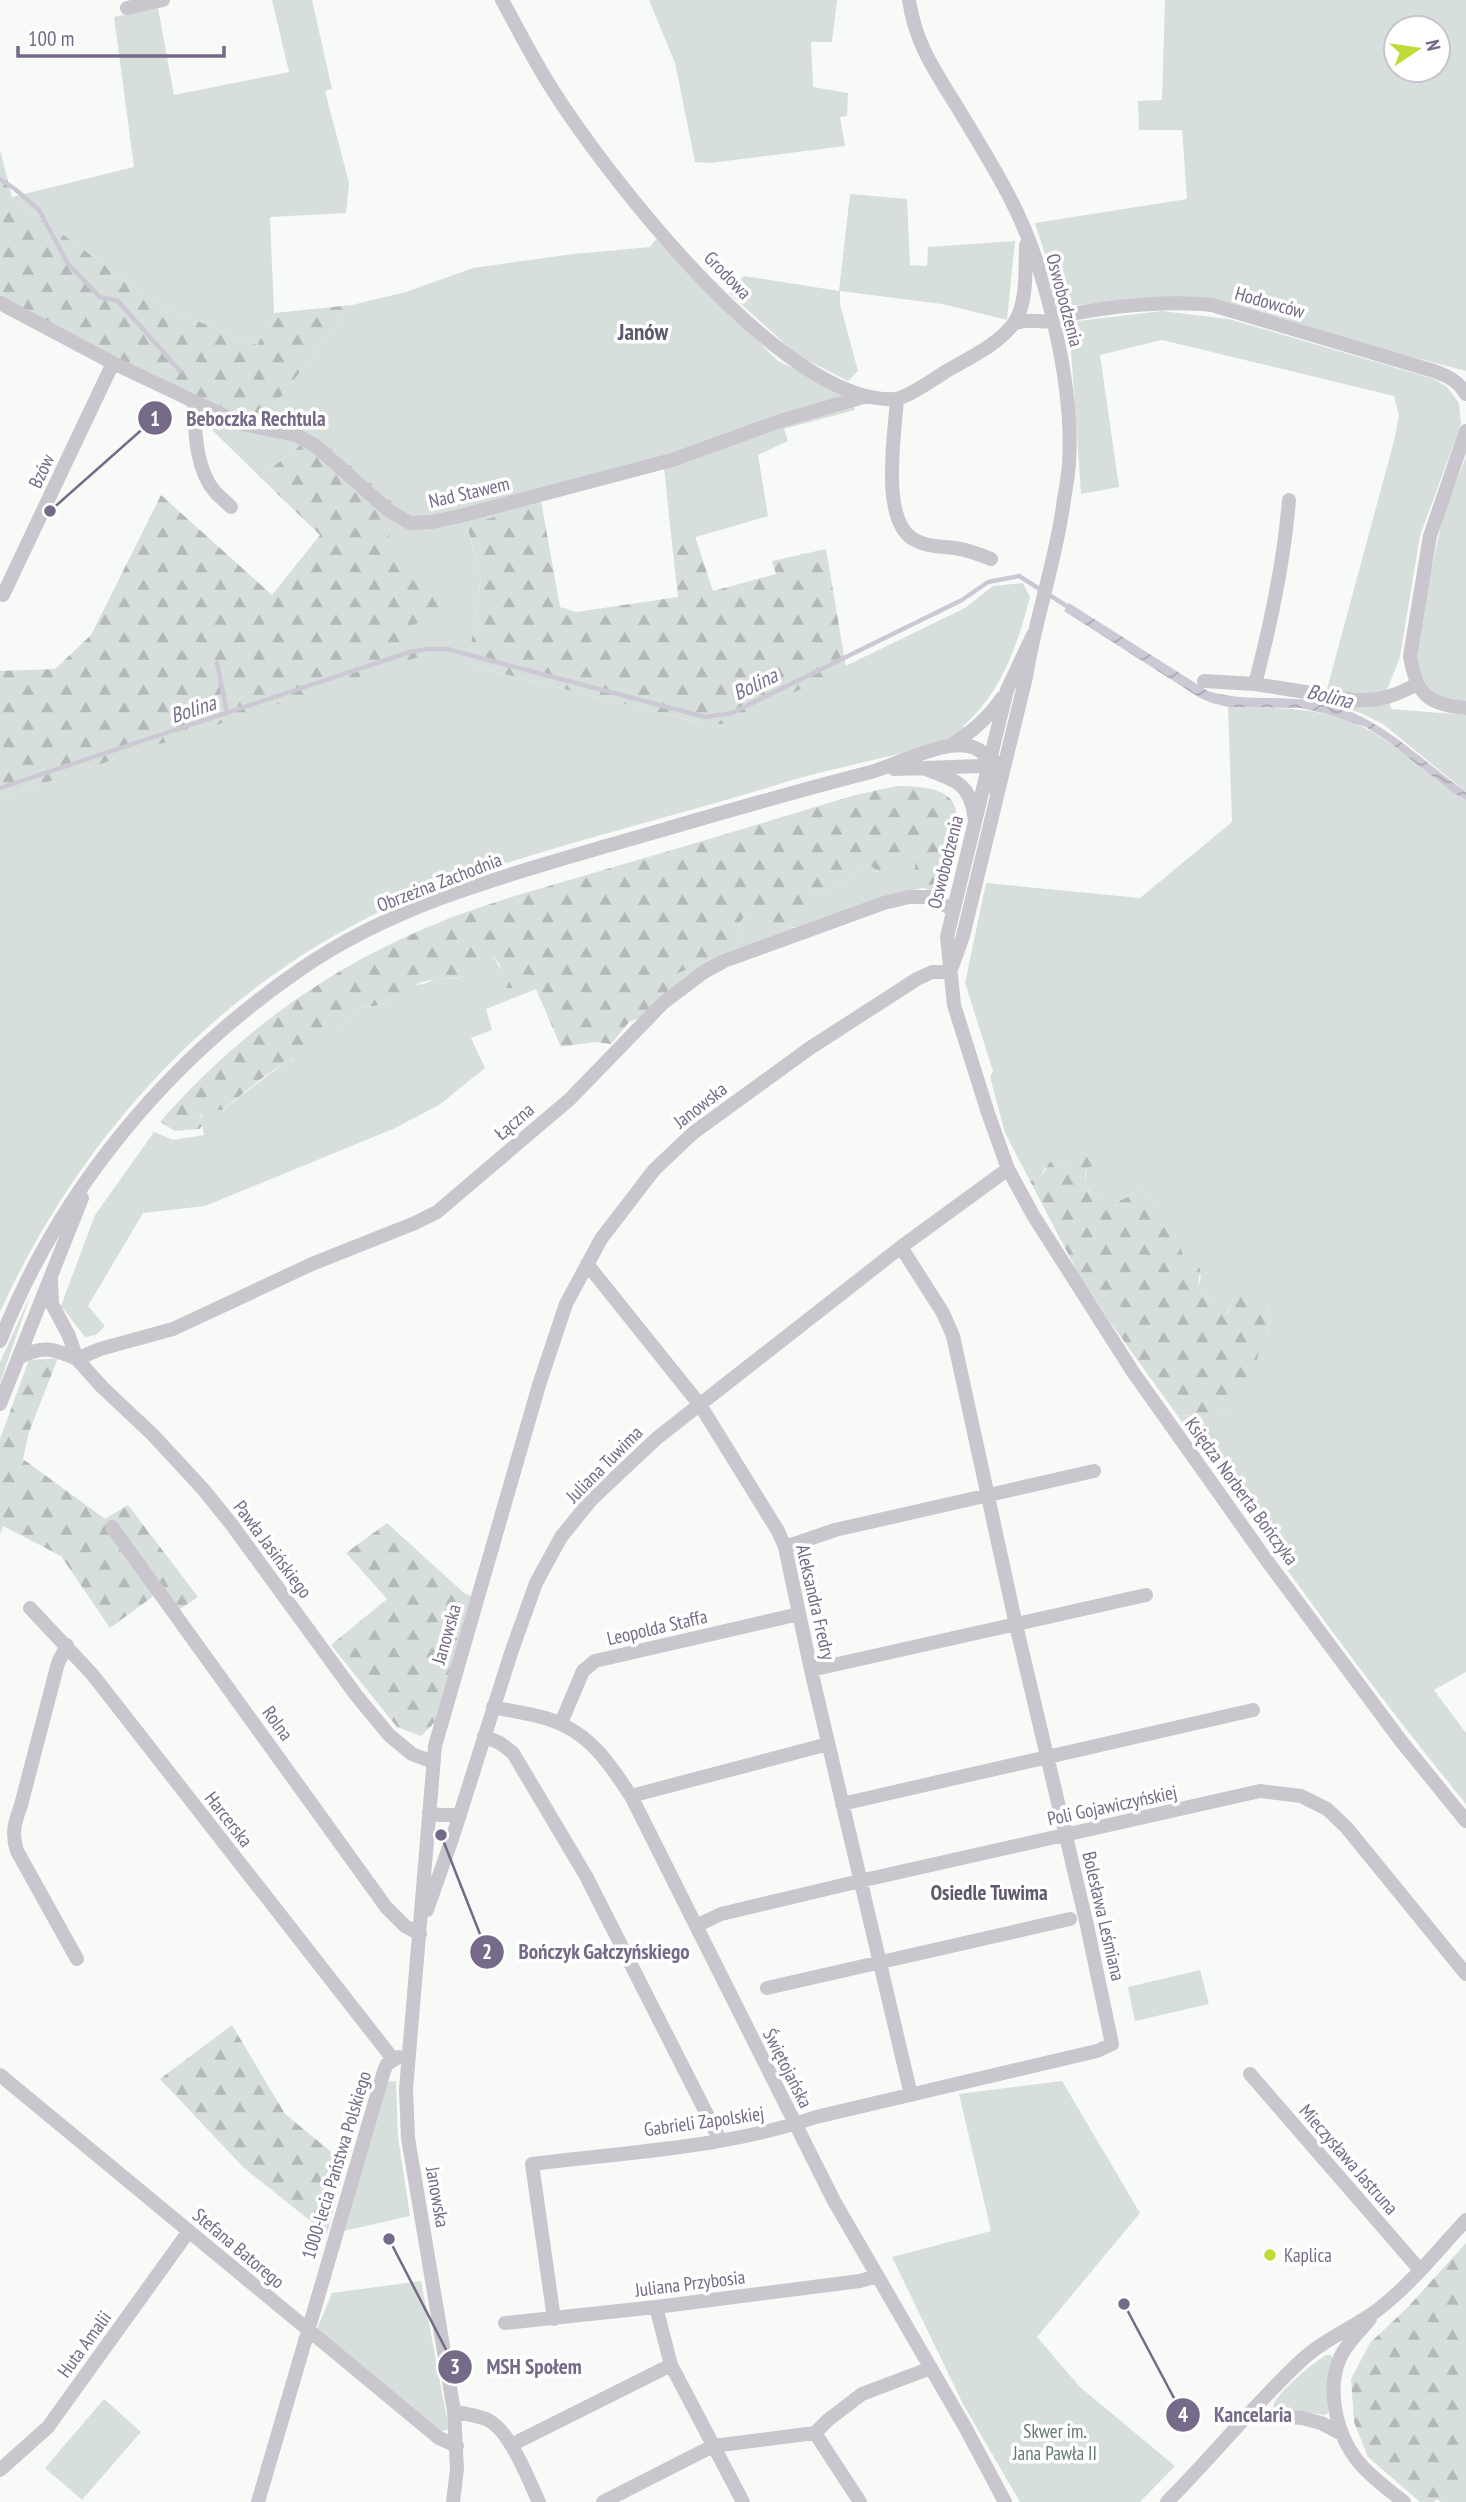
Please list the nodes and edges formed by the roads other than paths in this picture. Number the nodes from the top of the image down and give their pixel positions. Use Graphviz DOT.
graph roads {
  1 [pos="163,0"];
  2 [pos="502,0"];
  3 [pos="909,0"];
  4 [pos="127,8"];
  5 [pos="1027,237"];
  6 [pos="1046,298"];
  7 [pos="1022,301"];
  8 [pos="0,303"];
  9 [pos="1020,321"];
  10 [pos="1052,321"];
  11 [pos="113,363"];
  12 [pos="1466,394"];
  13 [pos="867,397"];
  14 [pos="897,399"];
  15 [pos="194,401"];
  16 [pos="1466,431"];
  17 [pos="1289,500"];
  18 [pos="231,507"];
  19 [pos="991,558"];
  20 [pos="3,595"];
  21 [pos="1033,635"];
  22 [pos="1204,681"];
  23 [pos="1255,684"];
  24 [pos="1417,684"];
  25 [pos="1007,690"];
  26 [pos="1466,708"];
  27 [pos="1010,744"];
  28 [pos="949,746"];
  29 [pos="989,762"];
  30 [pos="882,769"];
  31 [pos="925,769"];
  32 [pos="997,796"];
  33 [pos="975,820"];
  34 [pos="953,910"];
  35 [pos="950,972"];
  36 [pos="1009,1169"];
  37 [pos="92,1174"];
  38 [pos="901,1247"];
  39 [pos="587,1264"];
  40 [pos="51,1279"];
  41 [pos="0,1341"];
  42 [pos="18,1358"];
  43 [pos="77,1359"];
  44 [pos="0,1404"];
  45 [pos="699,1405"];
  46 [pos="1094,1471"];
  47 [pos="988,1493"];
  48 [pos="112,1527"];
  49 [pos="785,1547"];
  50 [pos="1146,1595"];
  51 [pos="30,1608"];
  52 [pos="799,1614"];
  53 [pos="1016,1625"];
  54 [pos="67,1645"];
  55 [pos="811,1670"];
  56 [pos="494,1707"];
  57 [pos="1253,1710"];
  58 [pos="561,1723"];
  59 [pos="484,1736"];
  60 [pos="828,1744"];
  61 [pos="1048,1756"];
  62 [pos="433,1762"];
  63 [pos="631,1796"];
  64 [pos="842,1804"];
  65 [pos="429,1812"];
  66 [pos="460,1815"];
  67 [pos="1466,1821"];
  68 [pos="1066,1835"];
  69 [pos="860,1881"];
  70 [pos="1070,1919"];
  71 [pos="696,1926"];
  72 [pos="420,1931"];
  73 [pos="77,1959"];
  74 [pos="879,1961"];
  75 [pos="1466,1974"];
  76 [pos="766,1988"];
  77 [pos="1112,2043"];
  78 [pos="409,2057"];
  79 [pos="393,2059"];
  80 [pos="1250,2074"];
  81 [pos="0,2075"];
  82 [pos="911,2095"];
  83 [pos="795,2124"];
  84 [pos="720,2140"];
  85 [pos="1466,2220"];
  86 [pos="189,2231"];
  87 [pos="1420,2270"];
  88 [pos="877,2276"];
  89 [pos="656,2307"];
  90 [pos="1378,2310"];
  91 [pos="554,2319"];
  92 [pos="505,2323"];
  93 [pos="307,2331"];
  94 [pos="671,2365"];
  95 [pos="931,2368"];
  96 [pos="453,2411"];
  97 [pos="1249,2414"];
  98 [pos="816,2433"];
  99 [pos="1342,2434"];
  100 [pos="511,2445"];
  101 [pos="457,2446"];
  102 [pos="713,2446"];
  103 [pos="0,2470"];
  104 [pos="259,2500"];
  105 [pos="274,2502"];
  106 [pos="453,2502"];
  107 [pos="540,2502"];
  108 [pos="603,2502"];
  109 [pos="743,2502"];
  110 [pos="860,2502"];
  111 [pos="1005,2502"];
  112 [pos="1167,2502"];
  113 [pos="1403,2502"];
  1 -- 4 [label="street"];
  2 -- 13 [label="street, Grodowa"];
  3 -- 5 [label="street, Oswobodzenia"];
  5 -- 6 [label="street, Oswobodzenia"];
  5 -- 7 [label="street"];
  6 -- 7 [label="street"];
  6 -- 9 [label="street"];
  6 -- 10 [label="street, Oswobodzenia"];
  7 -- 9 [label="street"];
  8 -- 11 [label="street, Nad Stawem"];
  9 -- 10 [label="street"];
  9 -- 14 [label="street"];
  10 -- 12 [label="street, Hodowców"];
  10 -- 21 [label="street, Oswobodzenia"];
  11 -- 15 [label="street, Nad Stawem"];
  11 -- 20 [label="street, Bzów"];
  13 -- 14 [label="street, Grodowa"];
  13 -- 15 [label="street, Nad Stawem"];
  14 -- 19 [label="street"];
  15 -- 18 [label="street"];
  16 -- 24 [label="street"];
  17 -- 23 [label="street"];
  21 -- 25 [label="street, Oswobodzenia"];
  21 -- 27 [label="street, Oswobodzenia"];
  22 -- 23 [label="street"];
  23 -- 24 [label="street"];
  24 -- 26 [label="street"];
  25 -- 28 [label="street, Oswobodzenia"];
  25 -- 29 [label="street, Oswobodzenia"];
  27 -- 29 [label="street"];
  27 -- 32 [label="street, Oswobodzenia"];
  28 -- 29 [label="street"];
  28 -- 30 [label="street, Obrzeżna Zachodnia"];
  29 -- 31 [label="street, Obrzeżna Zachodnia"];
  29 -- 32 [label="street, Oswobodzenia"];
  29 -- 33 [label="street, Oswobodzenia"];
  30 -- 31 [label="street, Obrzeżna Zachodnia"];
  30 -- 37 [label="street, Obrzeżna Zachodnia"];
  31 -- 33 [label="street, Obrzeżna Zachodnia"];
  32 -- 35 [label="street, Oswobodzenia"];
  33 -- 34 [label="street, Oswobodzenia"];
  34 -- 35 [label="street, Oswobodzenia"];
  34 -- 43 [label="street, Łączna"];
  35 -- 36 [label="street, Oswobodzenia"];
  35 -- 39 [label="street, Janowska"];
  36 -- 38 [label="street, Juliana Tuwima"];
  36 -- 67 [label="street, Księdza Norberta Bończyka"];
  37 -- 40 [label="street, Obrzeżna Zachodnia"];
  37 -- 41 [label="street, Obrzeżna Zachodnia"];
  38 -- 45 [label="street, Juliana Tuwima"];
  38 -- 47 [label="street, Bolesława Leśmiana"];
  39 -- 45 [label="street, Aleksandra Fredry"];
  39 -- 62 [label="street, Janowska"];
  40 -- 42 [label="street, Obrzeżna Zachodnia"];
  40 -- 43 [label="street, Pawła Jasińskiego"];
  42 -- 43 [label="street"];
  42 -- 44 [label="street, Obrzeżna Zachodnia"];
  43 -- 62 [label="street, Pawła Jasińskiego"];
  45 -- 49 [label="street, Aleksandra Fredry"];
  45 -- 56 [label="street, Juliana Tuwima"];
  46 -- 47 [label="street"];
  47 -- 49 [label="street"];
  47 -- 53 [label="street, Bolesława Leśmiana"];
  48 -- 72 [label="street, Rolna"];
  49 -- 52 [label="street, Aleksandra Fredry"];
  50 -- 53 [label="street"];
  51 -- 54 [label="street, Harcerska"];
  52 -- 55 [label="street, Aleksandra Fredry"];
  52 -- 58 [label="street, Leopolda Staffa"];
  53 -- 55 [label="street"];
  53 -- 61 [label="street, Bolesława Leśmiana"];
  54 -- 73 [label="street"];
  54 -- 79 [label="street, Harcerska"];
  55 -- 60 [label="street, Aleksandra Fredry"];
  56 -- 58 [label="street, Świętojańska"];
  56 -- 59 [label="street, Juliana Tuwima"];
  57 -- 61 [label="street"];
  58 -- 63 [label="street, Świętojańska"];
  59 -- 66 [label="street, Juliana Tuwima"];
  59 -- 84 [label="street"];
  60 -- 63 [label="street"];
  60 -- 64 [label="street, Aleksandra Fredry"];
  61 -- 64 [label="street"];
  61 -- 68 [label="street, Bolesława Leśmiana"];
  62 -- 65 [label="street, Janowska"];
  63 -- 71 [label="street, Świętojańska"];
  64 -- 69 [label="street, Aleksandra Fredry"];
  65 -- 66 [label="street"];
  65 -- 72 [label="street, Janowska"];
  66 -- 72 [label="street, Juliana Tuwima"];
  68 -- 69 [label="street, Poli Gojawiczyńskiej"];
  68 -- 75 [label="street, Poli Gojawiczyńskiej"];
  68 -- 77 [label="street, Bolesława Leśmiana"];
  69 -- 71 [label="street, Poli Gojawiczyńskiej"];
  69 -- 74 [label="street, Aleksandra Fredry"];
  70 -- 74 [label="street"];
  71 -- 83 [label="street, Świętojańska"];
  72 -- 78 [label="street, Janowska"];
  74 -- 76 [label="street"];
  74 -- 82 [label="street, Aleksandra Fredry"];
  77 -- 82 [label="street, Gabrieli Zapolskiej"];
  78 -- 79 [label="street, 1000-lecia Państwa Polskiego"];
  78 -- 96 [label="street, Janowska"];
  79 -- 93 [label="street, 1000-lecia Państwa Polskiego"];
  80 -- 87 [label="street, Mieczysława Jastruna"];
  81 -- 86 [label="street, Stefana Batorego"];
  82 -- 83 [label="street, Gabrieli Zapolskiej"];
  83 -- 84 [label="street, Gabrieli Zapolskiej"];
  83 -- 88 [label="street, Świętojańska"];
  84 -- 91 [label="street, Gabrieli Zapolskiej"];
  85 -- 87 [label="street"];
  86 -- 93 [label="street, Stefana Batorego"];
  86 -- 103 [label="street, Huta Amalii"];
  87 -- 90 [label="street"];
  88 -- 89 [label="street, Juliana Przybosia"];
  88 -- 95 [label="street, Świętojańska"];
  89 -- 91 [label="street, Juliana Przybosia"];
  89 -- 94 [label="street"];
  90 -- 97 [label="street"];
  90 -- 99 [label="street"];
  91 -- 92 [label="street, Juliana Przybosia"];
  93 -- 101 [label="street, Stefana Batorego"];
  93 -- 104 [label="street, 1000-lecia Państwa Polskiego"];
  94 -- 100 [label="street"];
  94 -- 102 [label="street"];
  95 -- 98 [label="street"];
  95 -- 111 [label="street, Świętojańska"];
  96 -- 100 [label="street"];
  96 -- 101 [label="street, Janowska"];
  97 -- 99 [label="street"];
  97 -- 112 [label="street"];
  98 -- 102 [label="street"];
  98 -- 110 [label="street"];
  99 -- 113 [label="street"];
  100 -- 107 [label="street"];
  101 -- 106 [label="street, Janowska"];
  102 -- 108 [label="street"];
  102 -- 109 [label="street"];
  104 -- 105 [label="street"];
}
